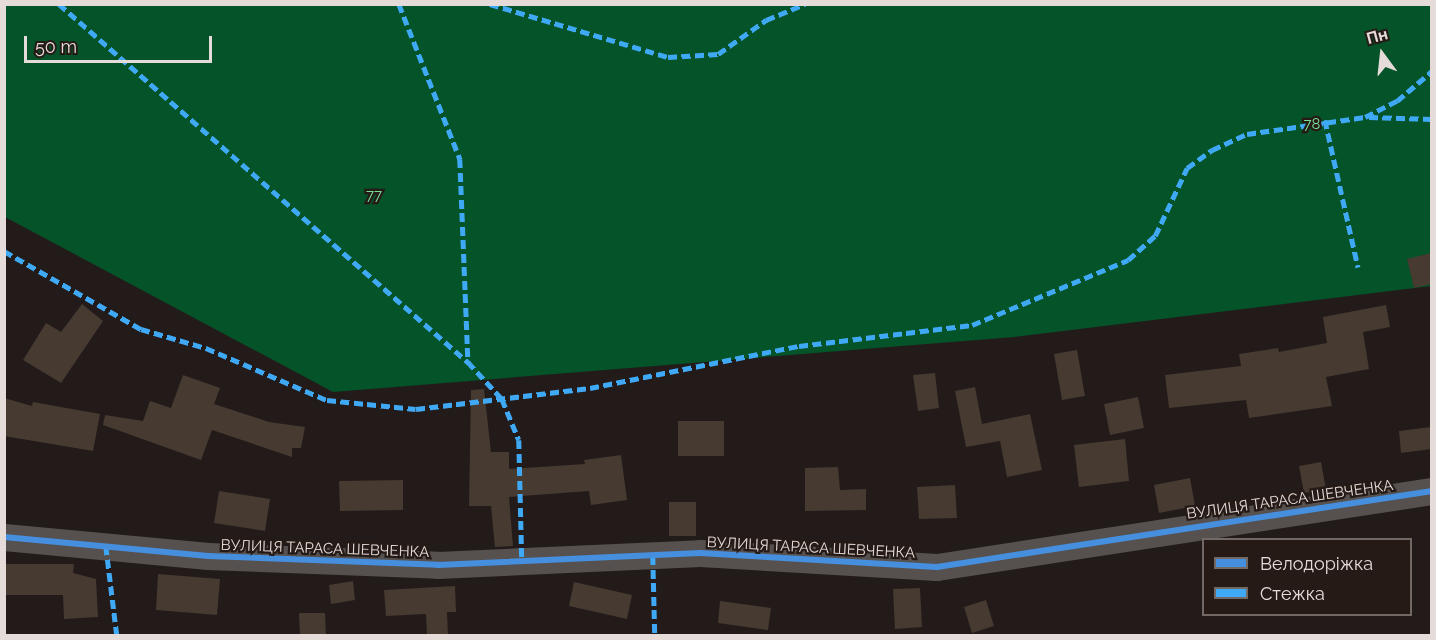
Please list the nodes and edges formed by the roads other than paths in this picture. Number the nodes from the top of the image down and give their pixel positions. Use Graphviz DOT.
graph roads {
  1 [pos="1431,491"];
  2 [pos="4,537"];
  1 -- 2 [label="street, ВУЛИЦЯ ТАРАСА ШЕВЧЕНКА"];
}
